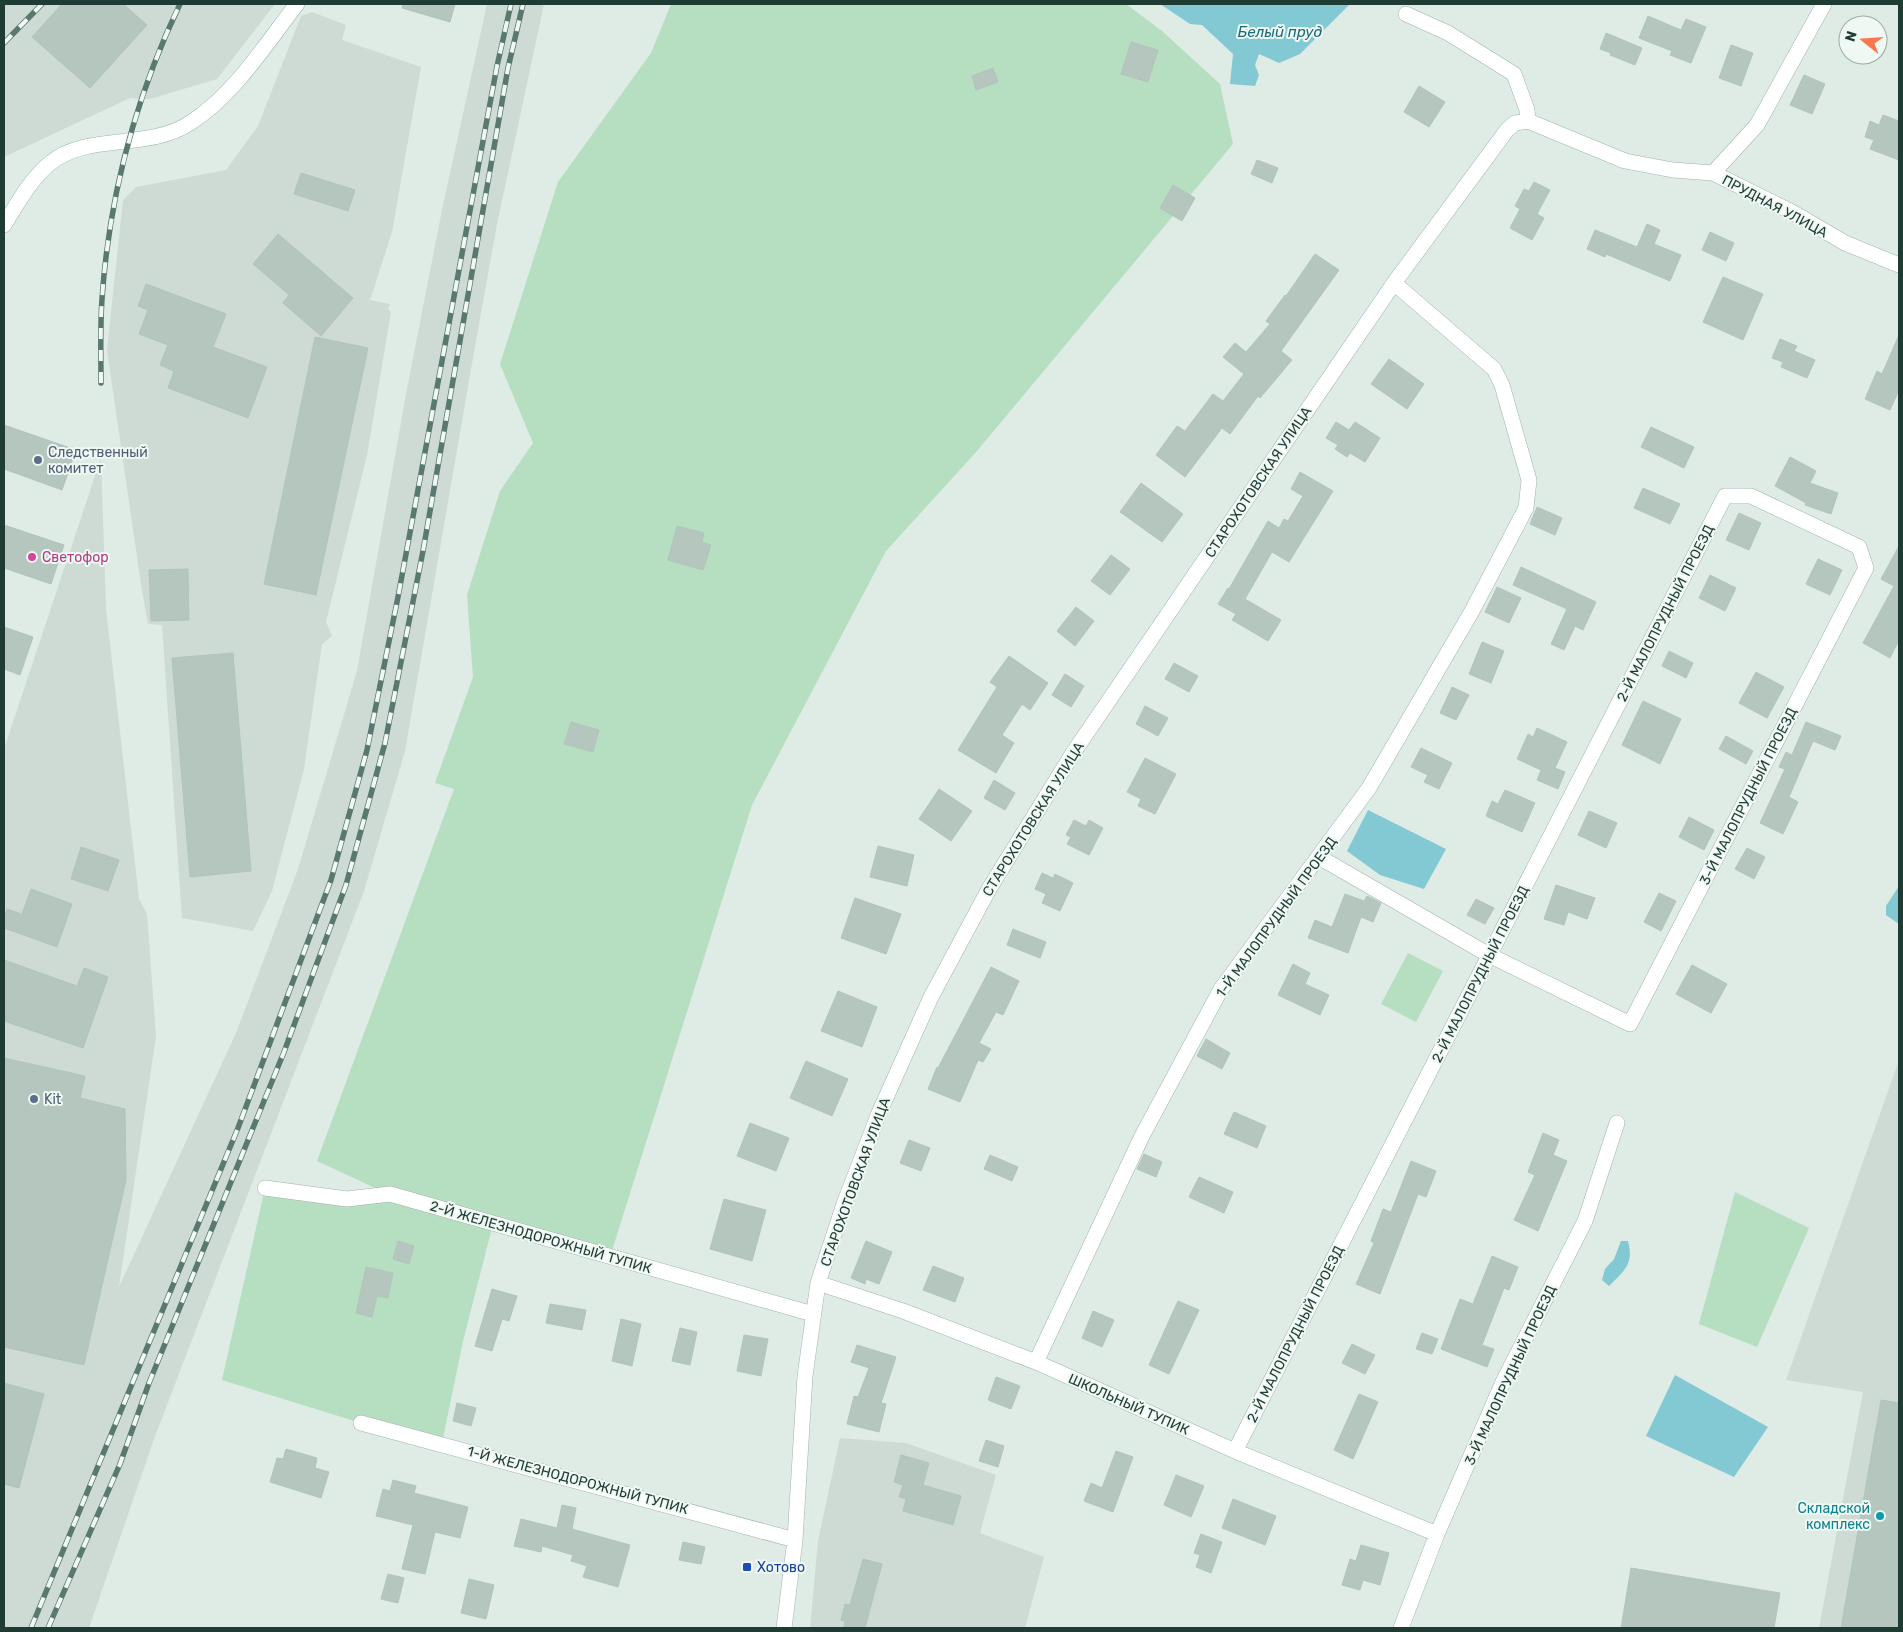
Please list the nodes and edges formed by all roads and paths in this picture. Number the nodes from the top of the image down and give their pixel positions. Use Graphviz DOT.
graph roads {
  1 [pos="297,4"];
  2 [pos="1824,4"];
  3 [pos="1406,14"];
  4 [pos="1528,121"];
  5 [pos="1713,173"];
  6 [pos="4,225"];
  7 [pos="1899,265"];
  8 [pos="1394,283"];
  9 [pos="1866,568"];
  10 [pos="1319,857"];
  11 [pos="1489,955"];
  12 [pos="1617,1122"];
  13 [pos="266,1188"];
  14 [pos="818,1283"];
  15 [pos="813,1314"];
  16 [pos="1036,1362"];
  17 [pos="361,1422"];
  18 [pos="1235,1451"];
  19 [pos="1436,1534"];
  20 [pos="795,1540"];
  21 [pos="784,1628"];
  22 [pos="1401,1628"];
  1 -- 6 [label="street"];
  2 -- 5 [label="street"];
  3 -- 4 [label="street"];
  4 -- 5 [label="street, ПРУДНАЯ УЛИЦА"];
  4 -- 8 [label="street, СТАРОХОТОВСКАЯ УЛИЦА"];
  5 -- 7 [label="street, ПРУДНАЯ УЛИЦА"];
  8 -- 10 [label="street, 1-Й МАЛОПРУДНЫЙ ПРОЕЗД"];
  8 -- 14 [label="street, СТАРОХОТОВСКАЯ УЛИЦА"];
  9 -- 11 [label="street, 3-Й МАЛОПРУДНЫЙ ПРОЕЗД"];
  9 -- 11 [label="street, 2-Й МАЛОПРУДНЫЙ ПРОЕЗД"];
  10 -- 11 [label="street"];
  10 -- 16 [label="street, 1-Й МАЛОПРУДНЫЙ ПРОЕЗД"];
  11 -- 18 [label="street, 2-Й МАЛОПРУДНЫЙ ПРОЕЗД"];
  12 -- 19 [label="street, 3-Й МАЛОПРУДНЫЙ ПРОЕЗД"];
  13 -- 15 [label="street, 2-Й ЖЕЛЕЗНОДОРОЖНЫЙ ТУПИК"];
  14 -- 15 [label="street, СТАРОХОТОВСКАЯ УЛИЦА"];
  14 -- 16 [label="street, ШКОЛЬНЫЙ ТУПИК"];
  15 -- 20 [label="street, СТАРОХОТОВСКАЯ УЛИЦА"];
  16 -- 18 [label="street, ШКОЛЬНЫЙ ТУПИК"];
  17 -- 20 [label="street, 1-Й ЖЕЛЕЗНОДОРОЖНЫЙ ТУПИК"];
  18 -- 19 [label="street, ШКОЛЬНЫЙ ТУПИК"];
  19 -- 22 [label="street, 3-Й МАЛОПРУДНЫЙ ПРОЕЗД"];
  20 -- 21 [label="street, СТАРОХОТОВСКАЯ УЛИЦА"];
}
